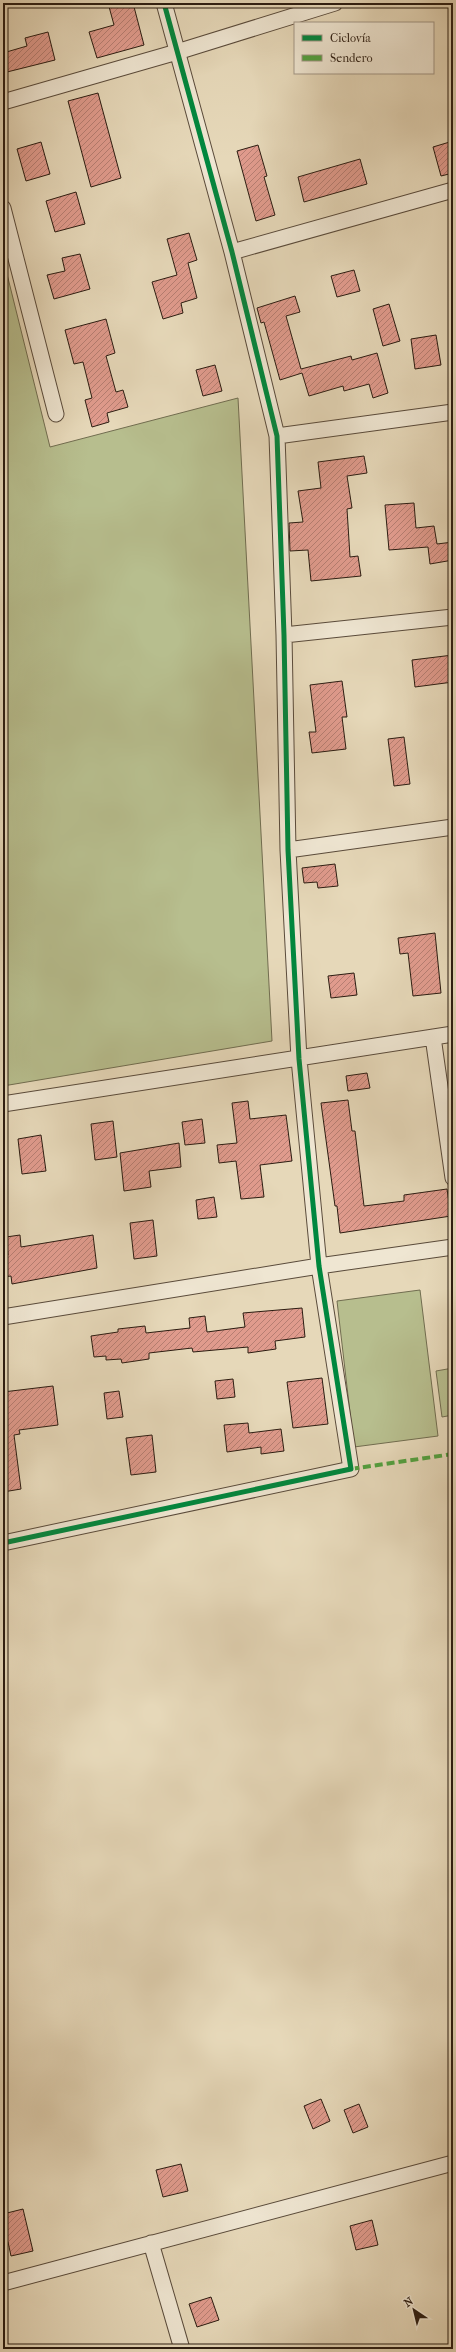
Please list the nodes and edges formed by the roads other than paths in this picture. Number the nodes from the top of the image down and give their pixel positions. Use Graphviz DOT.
graph roads {
  1 [pos="164,3"];
  2 [pos="335,3"];
  3 [pos="177,52"];
  4 [pos="3,102"];
  5 [pos="453,190"];
  6 [pos="3,208"];
  7 [pos="232,252"];
  8 [pos="453,412"];
  9 [pos="56,414"];
  10 [pos="277,436"];
  11 [pos="453,617"];
  12 [pos="284,635"];
  13 [pos="453,827"];
  14 [pos="288,850"];
  15 [pos="453,1034"];
  16 [pos="433,1037"];
  17 [pos="298,1059"];
  18 [pos="3,1104"];
  19 [pos="453,1178"];
  20 [pos="453,1247"];
  21 [pos="319,1266"];
  22 [pos="3,1317"];
  23 [pos="3,1543"];
  24 [pos="453,2163"];
  25 [pos="151,2243"];
  26 [pos="3,2283"];
  27 [pos="182,2349"];
  1 -- 3 [label="street"];
  2 -- 3 [label="street"];
  3 -- 4 [label="street"];
  3 -- 7 [label="street"];
  5 -- 7 [label="street"];
  6 -- 9 [label="street"];
  7 -- 10 [label="street"];
  8 -- 10 [label="street"];
  10 -- 12 [label="street"];
  11 -- 12 [label="street"];
  12 -- 14 [label="street"];
  13 -- 14 [label="street"];
  14 -- 17 [label="street"];
  15 -- 16 [label="street"];
  16 -- 17 [label="street"];
  16 -- 19 [label="street"];
  17 -- 18 [label="street"];
  17 -- 21 [label="street"];
  20 -- 21 [label="street"];
  21 -- 22 [label="street"];
  21 -- 23 [label="street"];
  24 -- 25 [label="street"];
  25 -- 26 [label="street"];
  25 -- 27 [label="street"];
}
